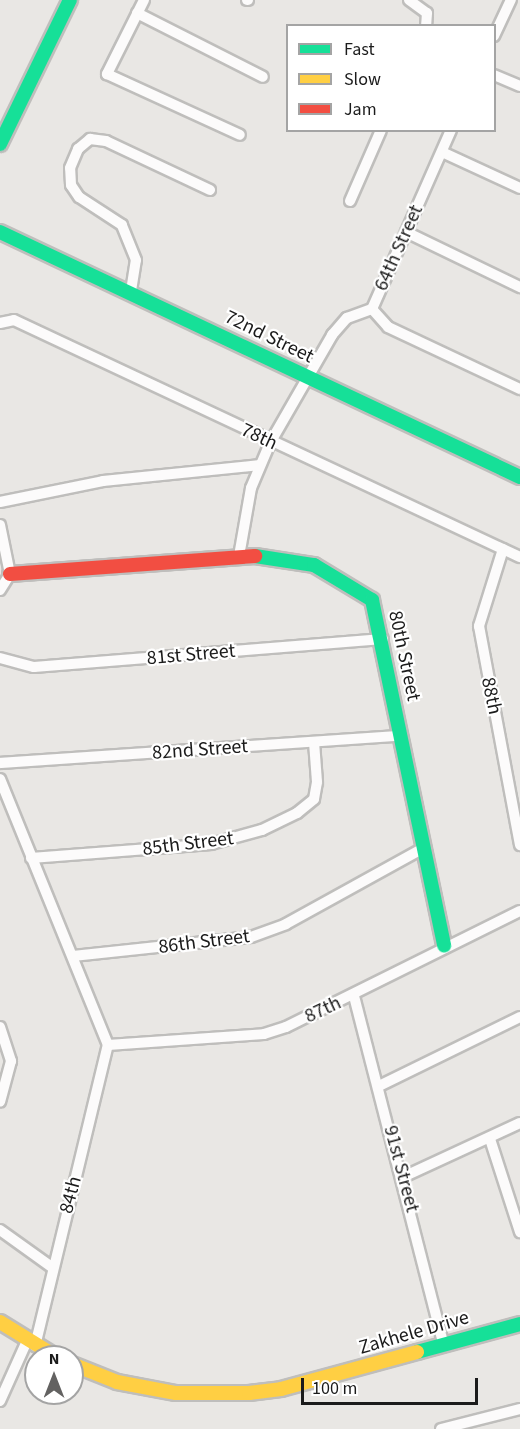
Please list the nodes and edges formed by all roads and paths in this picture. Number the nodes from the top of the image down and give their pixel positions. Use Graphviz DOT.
graph roads {
  1 [pos="70,0"];
  2 [pos="144,0"];
  3 [pos="409,0"];
  4 [pos="512,0"];
  5 [pos="138,13"];
  6 [pos="426,24"];
  7 [pos="496,34"];
  8 [pos="496,75"];
  9 [pos="263,77"];
  10 [pos="520,86"];
  11 [pos="380,132"];
  12 [pos="450,132"];
  13 [pos="240,135"];
  14 [pos="0,144"];
  15 [pos="442,152"];
  16 [pos="520,188"];
  17 [pos="210,190"];
  18 [pos="350,201"];
  19 [pos="0,232"];
  20 [pos="406,232"];
  21 [pos="520,287"];
  22 [pos="131,291"];
  23 [pos="372,309"];
  24 [pos="0,323"];
  25 [pos="307,377"];
  26 [pos="520,389"];
  27 [pos="270,443"];
  28 [pos="261,465"];
  29 [pos="520,477"];
  30 [pos="0,502"];
  31 [pos="0,525"];
  32 [pos="503,549"];
  33 [pos="239,556"];
  34 [pos="520,557"];
  35 [pos="10,574"];
  36 [pos="0,590"];
  37 [pos="383,639"];
  38 [pos="0,658"];
  39 [pos="400,736"];
  40 [pos="314,742"];
  41 [pos="0,763"];
  42 [pos="0,779"];
  43 [pos="516,802"];
  44 [pos="520,845"];
  45 [pos="422,849"];
  46 [pos="31,858"];
  47 [pos="520,910"];
  48 [pos="444,946"];
  49 [pos="73,956"];
  50 [pos="354,996"];
  51 [pos="520,1017"];
  52 [pos="0,1027"];
  53 [pos="108,1045"];
  54 [pos="380,1086"];
  55 [pos="0,1102"];
  56 [pos="520,1123"];
  57 [pos="490,1139"];
  58 [pos="403,1177"];
  59 [pos="0,1230"];
  60 [pos="520,1232"];
  61 [pos="52,1268"];
  62 [pos="0,1322"];
  63 [pos="520,1324"];
  64 [pos="31,1343"];
  65 [pos="443,1343"];
  66 [pos="35,1345"];
  67 [pos="84,1368"];
  68 [pos="0,1401"];
  69 [pos="520,1409"];
  70 [pos="441,1429"];
  1 -- 14 [label="street"];
  2 -- 5 [label="street"];
  3 -- 6 [label="street"];
  4 -- 7 [label="street"];
  5 -- 9 [label="street"];
  5 -- 13 [label="street"];
  8 -- 10 [label="street"];
  11 -- 18 [label="street"];
  12 -- 15 [label="street, 64th Street"];
  15 -- 16 [label="street"];
  15 -- 20 [label="street, 64th Street"];
  17 -- 22 [label="street"];
  19 -- 22 [label="street, 72nd Street"];
  20 -- 21 [label="street"];
  20 -- 23 [label="street, 64th Street"];
  22 -- 25 [label="street, 72nd Street"];
  23 -- 25 [label="street, 64th Street"];
  23 -- 26 [label="street"];
  24 -- 27 [label="street, 78th"];
  25 -- 27 [label="street, 64th Street"];
  25 -- 29 [label="street, 72nd Street"];
  27 -- 28 [label="street, 64th Street"];
  27 -- 32 [label="street, 78th"];
  28 -- 30 [label="street"];
  28 -- 33 [label="street, 64th Street"];
  31 -- 35 [label="street"];
  32 -- 34 [label="street, 78th"];
  32 -- 43 [label="street, 88th"];
  33 -- 35 [label="street, 80th Street"];
  33 -- 37 [label="street, 80th Street"];
  35 -- 36 [label="street"];
  37 -- 38 [label="street, 81st Street"];
  37 -- 39 [label="street, 80th Street"];
  39 -- 40 [label="street, 82nd Street"];
  39 -- 45 [label="street, 80th Street"];
  40 -- 41 [label="street, 82nd Street"];
  40 -- 46 [label="street, 85th Street"];
  42 -- 46 [label="street"];
  43 -- 44 [label="street, 88th"];
  45 -- 48 [label="street, 80th Street"];
  45 -- 49 [label="street, 86th Street"];
  46 -- 49 [label="street"];
  47 -- 48 [label="street, 87th"];
  48 -- 50 [label="street, 87th"];
  49 -- 53 [label="street"];
  50 -- 53 [label="street, 87th"];
  50 -- 54 [label="street, 91st Street"];
  51 -- 54 [label="street"];
  52 -- 55 [label="street"];
  53 -- 61 [label="street, 84th"];
  54 -- 58 [label="street, 91st Street"];
  56 -- 57 [label="street"];
  57 -- 58 [label="street"];
  57 -- 60 [label="street"];
  58 -- 65 [label="street, 91st Street"];
  59 -- 61 [label="street"];
  61 -- 64 [label="street, 84th"];
  62 -- 64 [label="street"];
  63 -- 65 [label="street, Zakhele Drive"];
  64 -- 66 [label="street"];
  64 -- 68 [label="street, 84th"];
  65 -- 67 [label="street, Zakhele Drive"];
  69 -- 70 [label="street"];
}
